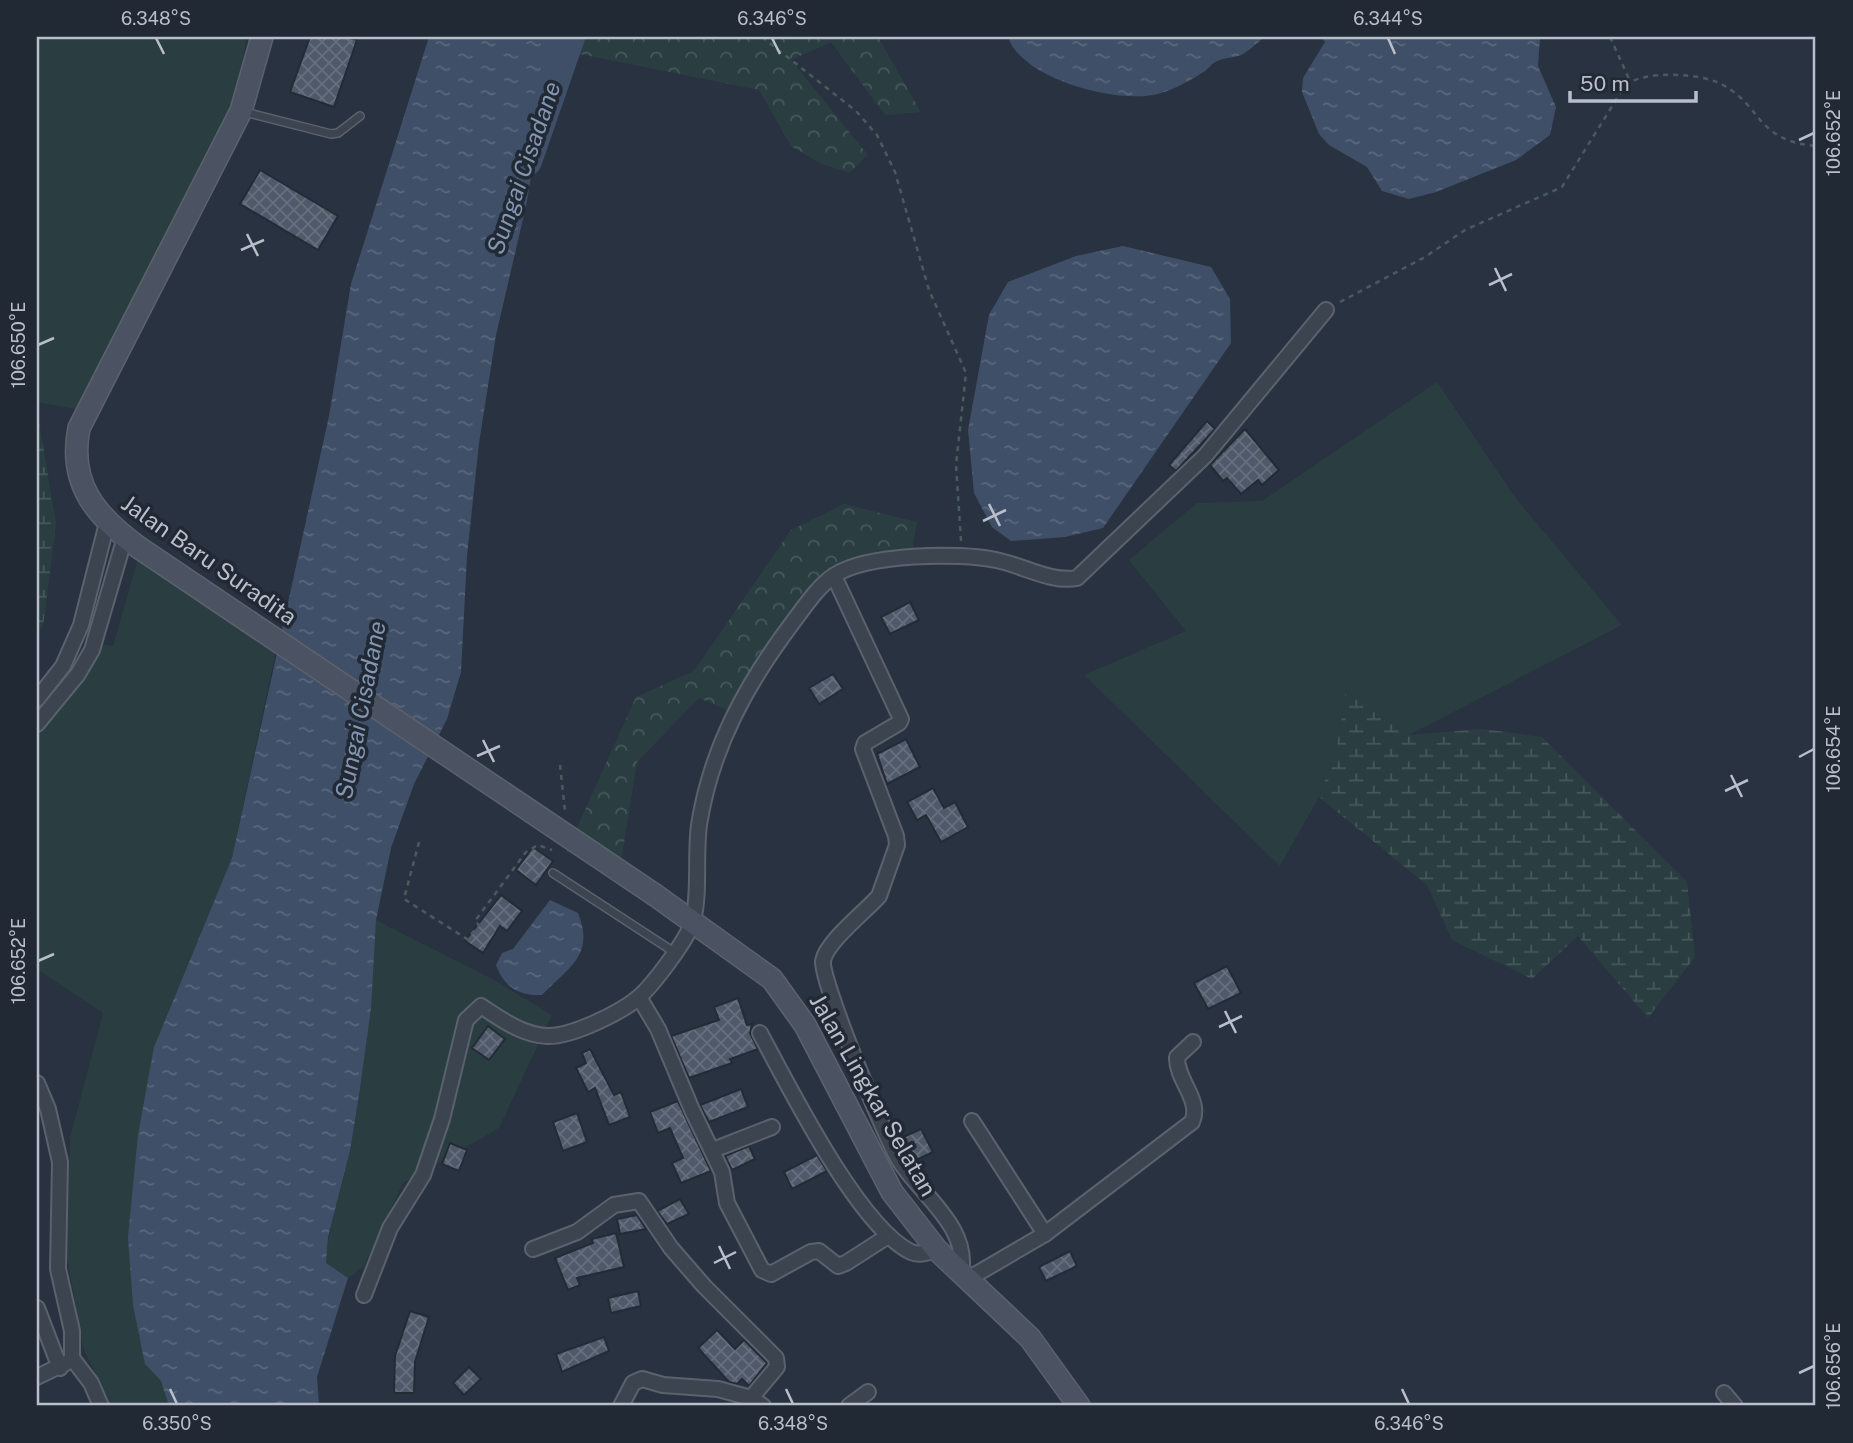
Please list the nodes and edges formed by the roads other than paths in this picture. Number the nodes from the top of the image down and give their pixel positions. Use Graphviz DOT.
graph roads {
  1 [pos="262,37"];
  2 [pos="241,111"];
  3 [pos="360,116"];
  4 [pos="1326,310"];
  5 [pos="107,523"];
  6 [pos="132,542"];
  7 [pos="834,576"];
  8 [pos="37,699"];
  9 [pos="37,724"];
  10 [pos="553,873"];
  11 [pos="655,895"];
  12 [pos="693,921"];
  13 [pos="674,952"];
  14 [pos="639,998"];
  15 [pos="760,1033"];
  16 [pos="1193,1042"];
  17 [pos="37,1083"];
  18 [pos="972,1121"];
  19 [pos="772,1127"];
  20 [pos="713,1150"];
  21 [pos="1045,1234"];
  22 [pos="888,1236"];
  23 [pos="534,1249"];
  24 [pos="937,1250"];
  25 [pos="964,1276"];
  26 [pos="364,1295"];
  27 [pos="37,1308"];
  28 [pos="72,1358"];
  29 [pos="60,1368"];
  30 [pos="37,1377"];
  31 [pos="868,1392"];
  32 [pos="1724,1393"];
  33 [pos="757,1402"];
  34 [pos="101,1406"];
  35 [pos="621,1406"];
  36 [pos="849,1406"];
  37 [pos="1079,1406"];
  38 [pos="1735,1406"];
  1 -- 2 [label="main road, Jalan Baru Suradita"];
  2 -- 3 [label="lane"];
  2 -- 5 [label="main road, Jalan Baru Suradita"];
  4 -- 7 [label="street"];
  5 -- 6 [label="main road, Jalan Baru Suradita"];
  5 -- 8 [label="street"];
  6 -- 9 [label="street"];
  6 -- 11 [label="main road, Jalan Baru Suradita, bridge"];
  7 -- 12 [label="street"];
  7 -- 25 [label="street"];
  10 -- 13 [label="lane"];
  11 -- 12 [label="main road, Jalan Lingkar Selatan"];
  12 -- 13 [label="street"];
  12 -- 24 [label="main road, Jalan Lingkar Selatan"];
  13 -- 14 [label="street"];
  14 -- 20 [label="street"];
  14 -- 26 [label="street"];
  15 -- 22 [label="street"];
  16 -- 21 [label="street"];
  17 -- 28 [label="street"];
  18 -- 21 [label="street"];
  19 -- 20 [label="street"];
  20 -- 22 [label="street"];
  21 -- 25 [label="street"];
  22 -- 24 [label="street"];
  23 -- 33 [label="street"];
  24 -- 25 [label="main road, Jalan Lingkar Selatan"];
  25 -- 37 [label="main road, Jalan Lingkar Selatan"];
  27 -- 29 [label="street"];
  28 -- 29 [label="street"];
  28 -- 34 [label="street"];
  29 -- 30 [label="street"];
  31 -- 36 [label="street"];
  32 -- 38 [label="street"];
  33 -- 35 [label="street"];
}
